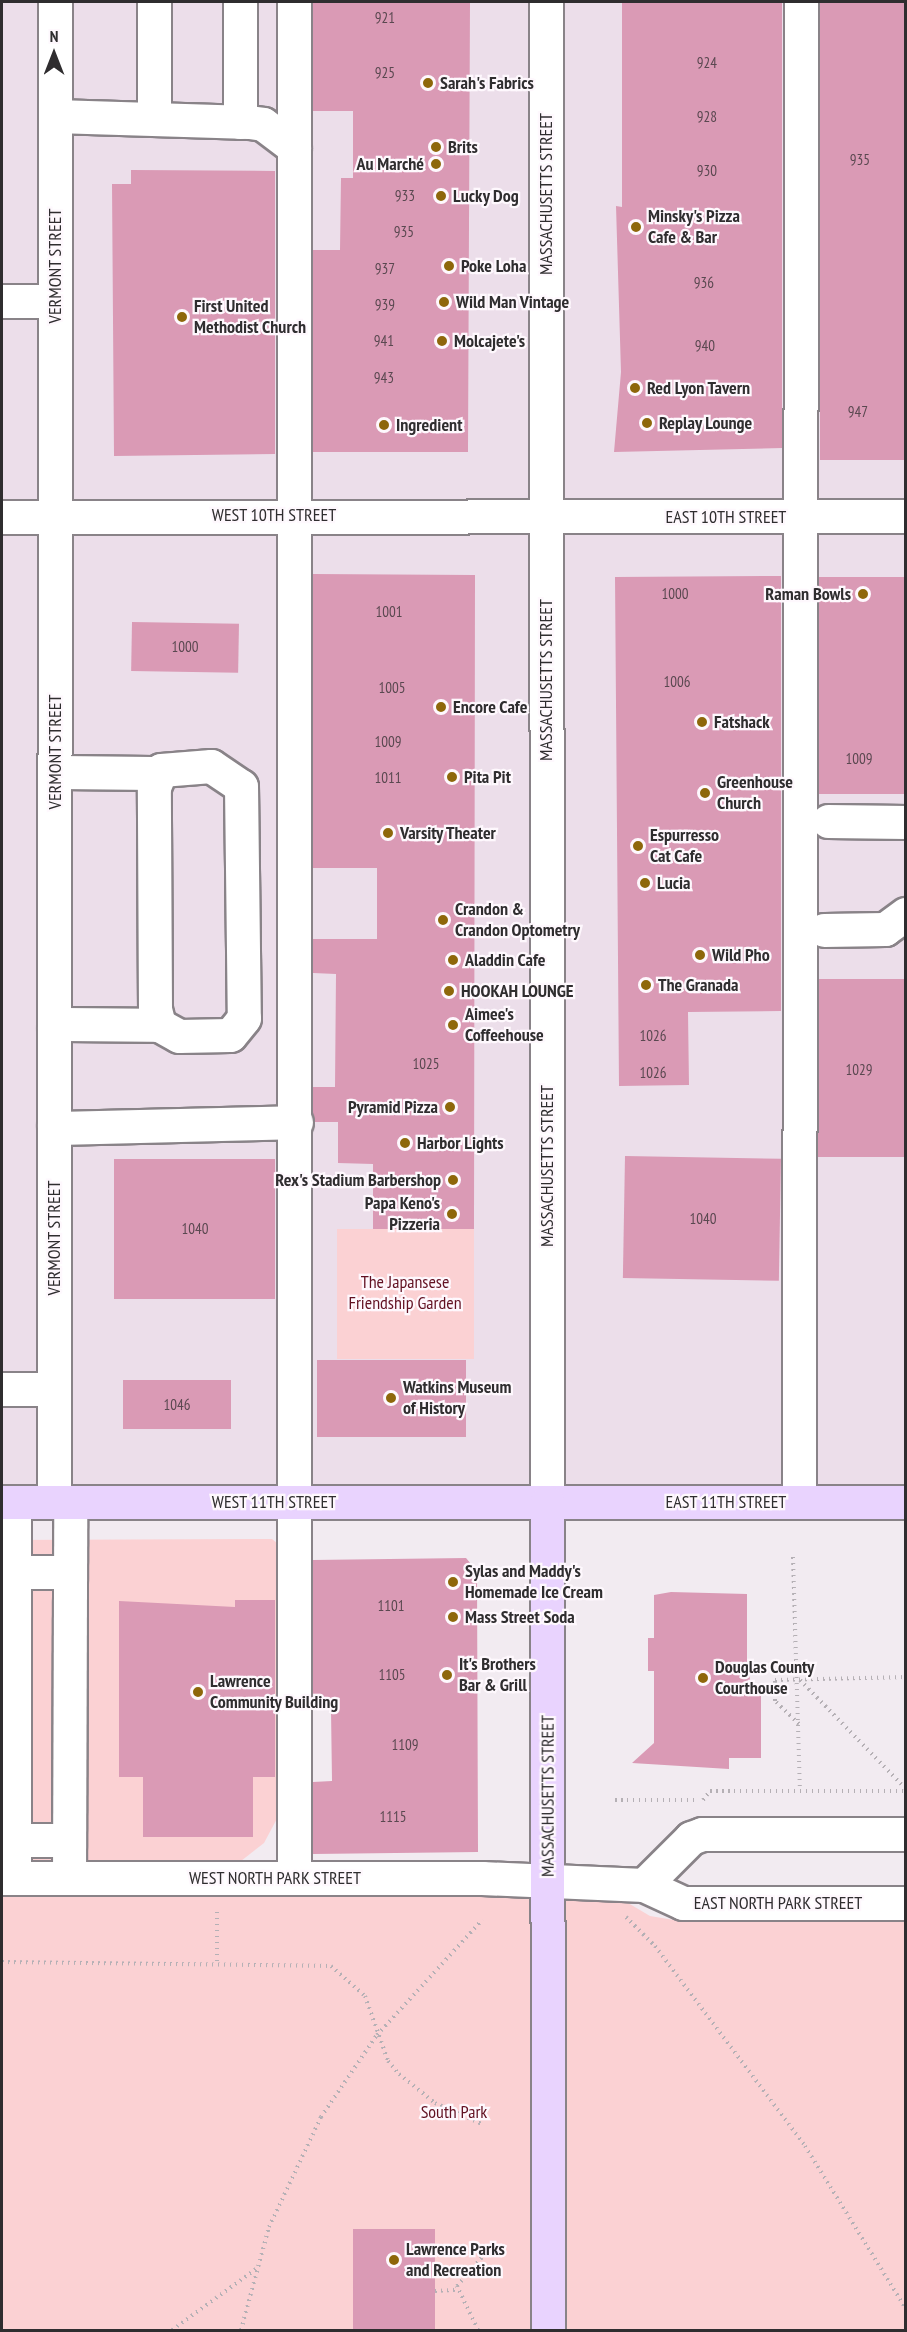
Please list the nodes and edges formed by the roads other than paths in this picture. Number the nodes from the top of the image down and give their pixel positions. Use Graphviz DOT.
graph roads {
  1 [pos="55,2"];
  2 [pos="154,2"];
  3 [pos="240,2"];
  4 [pos="294,2"];
  5 [pos="546,2"];
  6 [pos="801,2"];
  7 [pos="55,116"];
  8 [pos="154,116"];
  9 [pos="240,122"];
  10 [pos="294,147"];
  11 [pos="2,301"];
  12 [pos="55,301"];
  13 [pos="293,515"];
  14 [pos="546,516"];
  15 [pos="906,516"];
  16 [pos="2,517"];
  17 [pos="55,517"];
  18 [pos="801,517"];
  19 [pos="55,772"];
  20 [pos="158,773"];
  21 [pos="828,821"];
  22 [pos="906,822"];
  23 [pos="906,914"];
  24 [pos="824,930"];
  25 [pos="54,1024"];
  26 [pos="159,1025"];
  27 [pos="296,1122"];
  28 [pos="54,1128"];
  29 [pos="2,1389"];
  30 [pos="54,1389"];
  31 [pos="8,1502"];
  32 [pos="62,1502"];
  33 [pos="295,1502"];
  34 [pos="547,1502"];
  35 [pos="799,1502"];
  36 [pos="906,1502"];
  37 [pos="14,1572"];
  38 [pos="70,1572"];
  39 [pos="906,1834"];
  40 [pos="14,1840"];
  41 [pos="69,1840"];
  42 [pos="8,1878"];
  43 [pos="69,1878"];
  44 [pos="294,1878"];
  45 [pos="548,1880"];
  46 [pos="644,1885"];
  47 [pos="906,1903"];
  48 [pos="548,2331"];
  1 -- 7 [label="street, VERMONT STREET"];
  2 -- 8 [label="street"];
  3 -- 9 [label="street"];
  4 -- 10 [label="street"];
  5 -- 14 [label="street, MASSACHUSETTS STREET"];
  6 -- 18 [label="street"];
  7 -- 8 [label="street"];
  7 -- 12 [label="street, VERMONT STREET"];
  8 -- 9 [label="street"];
  9 -- 10 [label="street"];
  10 -- 13 [label="street"];
  11 -- 12 [label="street"];
  12 -- 17 [label="street, VERMONT STREET"];
  13 -- 14 [label="street, WEST 10TH STREET"];
  13 -- 17 [label="street, WEST 10TH STREET"];
  13 -- 27 [label="street"];
  14 -- 18 [label="street, EAST 10TH STREET"];
  14 -- 34 [label="street, MASSACHUSETTS STREET"];
  15 -- 18 [label="street, EAST 10TH STREET"];
  16 -- 17 [label="street, WEST 10TH STREET"];
  17 -- 19 [label="street, VERMONT STREET"];
  18 -- 35 [label="street"];
  19 -- 20 [label="street"];
  19 -- 25 [label="street, VERMONT STREET"];
  20 -- 26 [label="street"];
  20 -- 26 [label="street"];
  21 -- 22 [label="street"];
  23 -- 24 [label="street"];
  25 -- 26 [label="street"];
  25 -- 28 [label="street, VERMONT STREET"];
  27 -- 28 [label="street"];
  27 -- 33 [label="street"];
  28 -- 30 [label="street, VERMONT STREET"];
  29 -- 30 [label="street"];
  30 -- 32 [label="street, VERMONT STREET"];
  31 -- 32 [label="main road, WEST 11TH STREET"];
  31 -- 37 [label="street"];
  32 -- 33 [label="main road, WEST 11TH STREET"];
  32 -- 38 [label="street, VERMONT STREET"];
  33 -- 34 [label="main road, WEST 11TH STREET"];
  33 -- 44 [label="street"];
  34 -- 35 [label="main road, EAST 11TH STREET"];
  34 -- 45 [label="main road, MASSACHUSETTS STREET"];
  35 -- 36 [label="main road, EAST 11TH STREET"];
  37 -- 38 [label="street"];
  37 -- 40 [label="street"];
  38 -- 41 [label="street, VERMONT STREET"];
  39 -- 46 [label="street"];
  40 -- 41 [label="street"];
  40 -- 42 [label="street"];
  41 -- 43 [label="street, VERMONT STREET"];
  42 -- 43 [label="street, WEST NORTH PARK STREET"];
  43 -- 44 [label="street, WEST NORTH PARK STREET"];
  44 -- 45 [label="street, WEST NORTH PARK STREET"];
  45 -- 46 [label="street, EAST NORTH PARK STREET"];
  45 -- 48 [label="main road, MASSACHUSETTS STREET"];
  46 -- 47 [label="street, EAST NORTH PARK STREET"];
}
